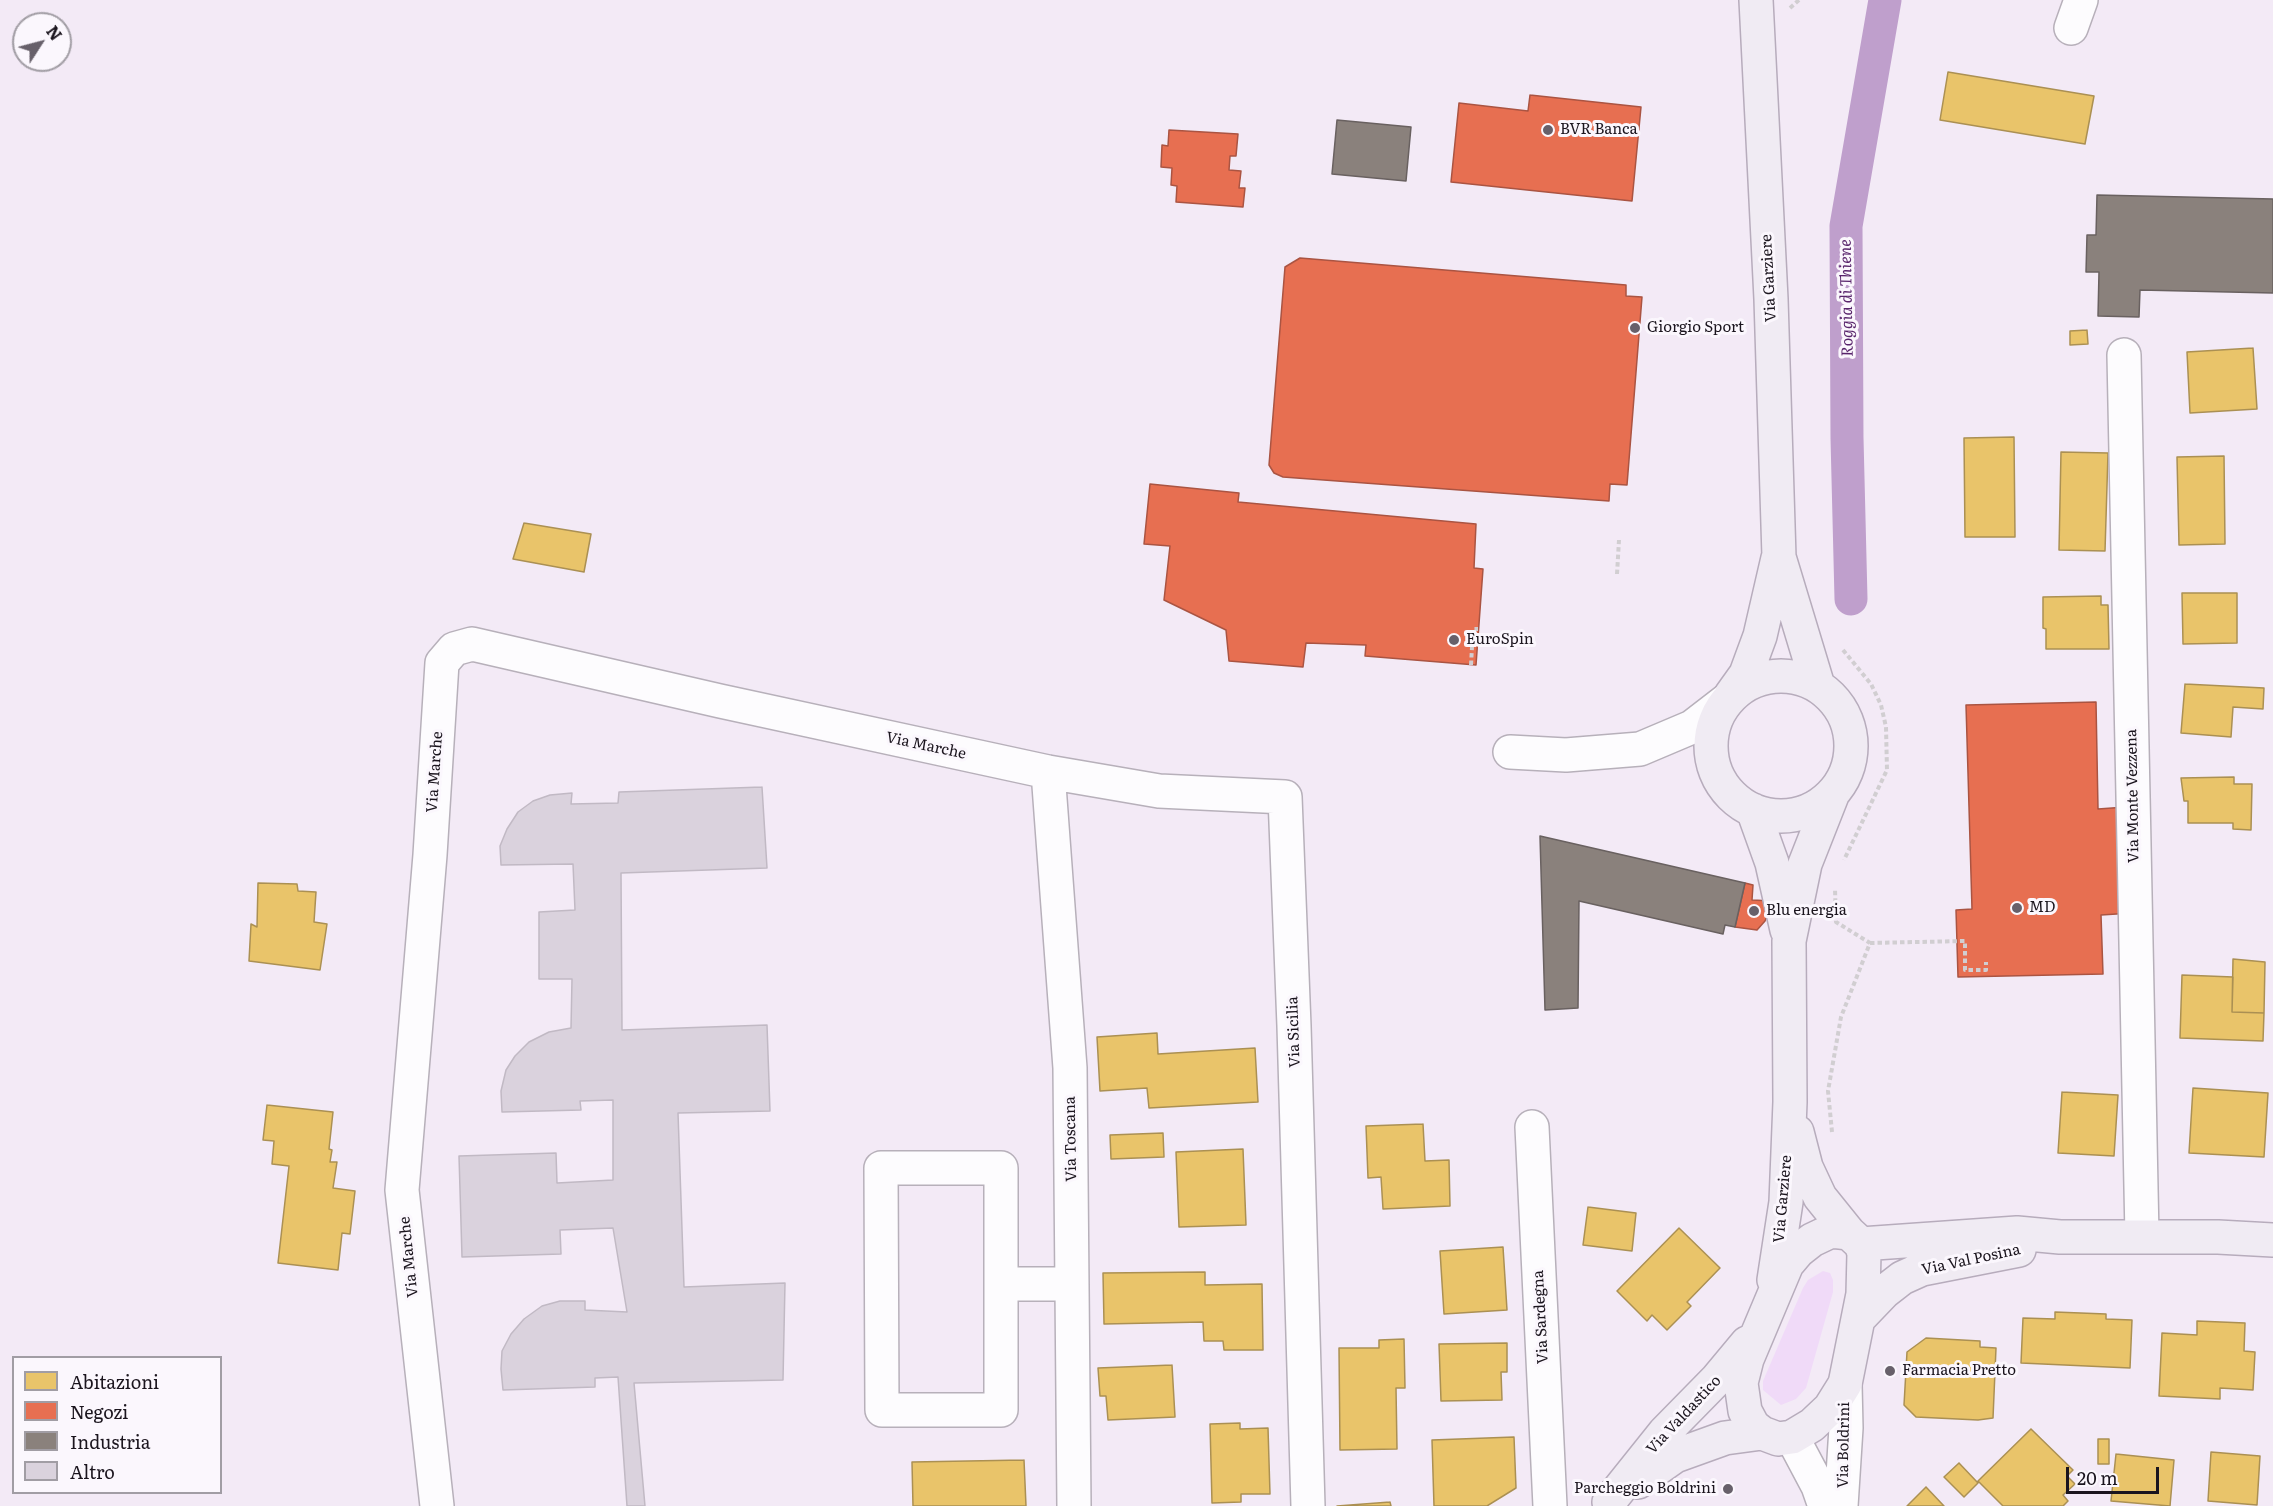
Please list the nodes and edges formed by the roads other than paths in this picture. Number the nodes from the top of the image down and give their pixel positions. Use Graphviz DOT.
graph roads {
  1 [pos="1756,0"];
  2 [pos="2124,355"];
  3 [pos="1779,557"];
  4 [pos="1818,686"];
  5 [pos="1727,700"];
  6 [pos="1510,752"];
  7 [pos="1048,772"];
  8 [pos="1833,793"];
  9 [pos="1753,810"];
  10 [pos="1789,941"];
  11 [pos="1790,1102"];
  12 [pos="1532,1127"];
  13 [pos="2142,1236"];
  14 [pos="1855,1238"];
  15 [pos="2061,1238"];
  16 [pos="2273,1240"];
  17 [pos="1001,1284"];
  18 [pos="1072,1284"];
  19 [pos="1772,1297"];
  20 [pos="1860,1317"];
  21 [pos="1759,1328"];
  22 [pos="1845,1384"];
  23 [pos="1777,1435"];
  24 [pos="1606,1504"];
  25 [pos="437,1506"];
  26 [pos="1074,1506"];
  27 [pos="1308,1506"];
  28 [pos="1550,1506"];
  29 [pos="1825,1506"];
  30 [pos="1841,1506"];
  1 -- 3 [label="main road, Via Garziere"];
  2 -- 13 [label="street, Via Monte Vezzena"];
  3 -- 4 [label="main road, Via Garziere"];
  3 -- 5 [label="main road, Via Garziere"];
  4 -- 5 [label="main road, Via Garziere"];
  4 -- 8 [label="main road, Via Garziere"];
  5 -- 6 [label="street"];
  5 -- 9 [label="main road, Via Garziere"];
  7 -- 18 [label="street, Via Toscana"];
  7 -- 25 [label="street, Via Marche"];
  7 -- 27 [label="street, Via Sicilia"];
  8 -- 9 [label="main road, Via Garziere"];
  8 -- 10 [label="main road, Via Garziere"];
  9 -- 10 [label="main road, Via Garziere"];
  10 -- 11 [label="main road, Via Garziere"];
  11 -- 14 [label="main road, Via Garziere"];
  11 -- 19 [label="main road, Via Garziere"];
  12 -- 28 [label="street, Via Sardegna"];
  13 -- 15 [label="main road, Via Val Posina"];
  13 -- 16 [label="main road, Via Val Posina"];
  14 -- 15 [label="main road, Via Val Posina"];
  14 -- 19 [label="main road, Via Val Posina"];
  14 -- 20 [label="main road"];
  15 -- 20 [label="main road, Via Val Posina"];
  17 -- 17 [label="street"];
  17 -- 18 [label="street"];
  18 -- 26 [label="street, Via Toscana"];
  19 -- 21 [label="main road"];
  20 -- 22 [label="main road"];
  21 -- 23 [label="main road"];
  21 -- 24 [label="main road, Via Valdastico"];
  22 -- 23 [label="main road"];
  22 -- 30 [label="street, Via Boldrini"];
  23 -- 24 [label="main road, Via Valdastico"];
  23 -- 29 [label="street"];
}
